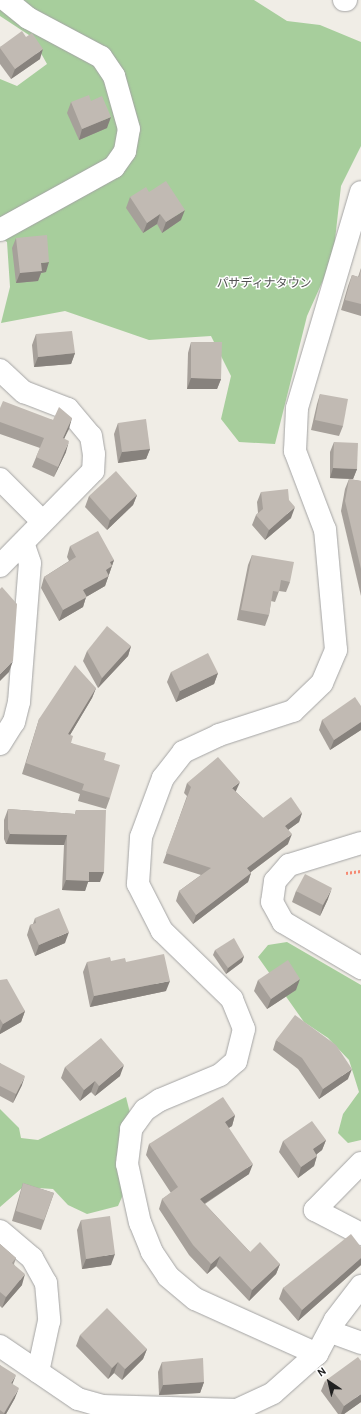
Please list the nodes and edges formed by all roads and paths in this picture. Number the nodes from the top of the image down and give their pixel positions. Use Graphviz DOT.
graph roads {
  1 [pos="6,0"];
  2 [pos="361,192"];
  3 [pos="0,230"];
  4 [pos="0,370"];
  5 [pos="0,479"];
  6 [pos="42,521"];
  7 [pos="23,543"];
  8 [pos="0,566"];
  9 [pos="0,744"];
  10 [pos="361,843"];
  11 [pos="361,968"];
  12 [pos="361,1163"];
  13 [pos="0,1231"];
  14 [pos="361,1234"];
  15 [pos="361,1286"];
  16 [pos="331,1332"];
  17 [pos="361,1343"];
  18 [pos="0,1346"];
  19 [pos="316,1354"];
  20 [pos="38,1372"];
  21 [pos="269,1406"];
  1 -- 3 [label="street"];
  2 -- 19 [label="street"];
  4 -- 6 [label="street"];
  5 -- 6 [label="street"];
  6 -- 7 [label="street"];
  7 -- 8 [label="street"];
  7 -- 9 [label="street"];
  10 -- 11 [label="street"];
  12 -- 14 [label="street"];
  13 -- 20 [label="street"];
  15 -- 16 [label="street"];
  16 -- 17 [label="street"];
  16 -- 19 [label="street"];
  18 -- 20 [label="street"];
  19 -- 21 [label="street"];
  20 -- 21 [label="street"];
}
